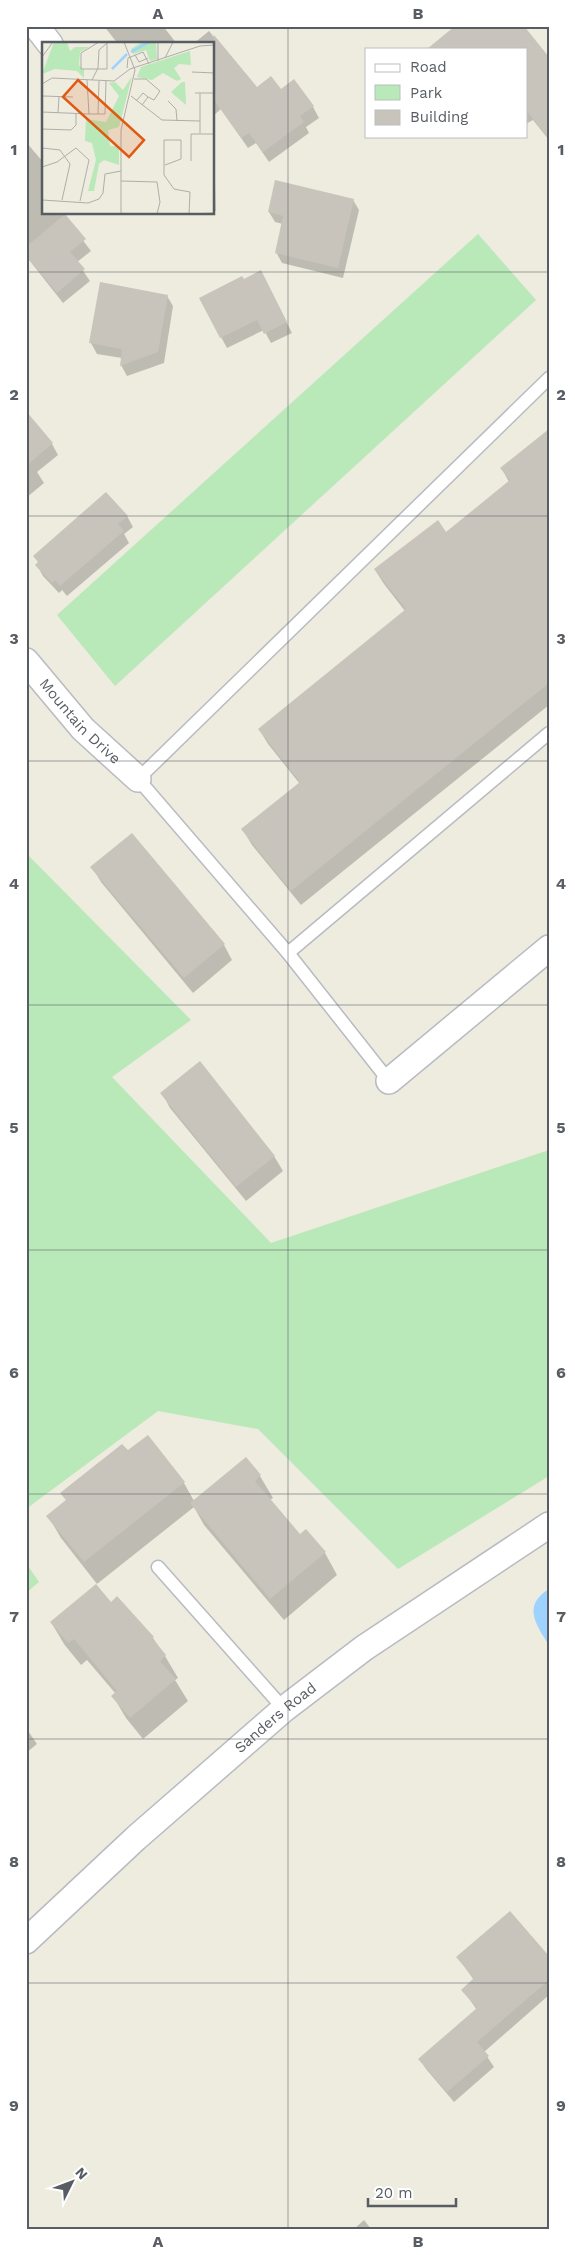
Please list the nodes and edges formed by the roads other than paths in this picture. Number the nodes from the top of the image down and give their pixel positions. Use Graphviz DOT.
graph roads {
  1 [pos="36,26"];
  2 [pos="48,42"];
  3 [pos="549,378"];
  4 [pos="26,660"];
  5 [pos="549,733"];
  6 [pos="138,779"];
  7 [pos="549,948"];
  8 [pos="288,953"];
  9 [pos="389,1081"];
  10 [pos="549,1525"];
  11 [pos="158,1567"];
  12 [pos="284,1709"];
  13 [pos="26,1940"];
  1 -- 2 [label="street"];
  3 -- 6 [label="lane"];
  4 -- 6 [label="street, Mountain Drive"];
  5 -- 8 [label="lane"];
  6 -- 8 [label="lane"];
  7 -- 9 [label="street"];
  8 -- 9 [label="lane"];
  10 -- 12 [label="street, Sanders Road"];
  11 -- 12 [label="lane"];
  12 -- 13 [label="street, Sanders Road"];
}
